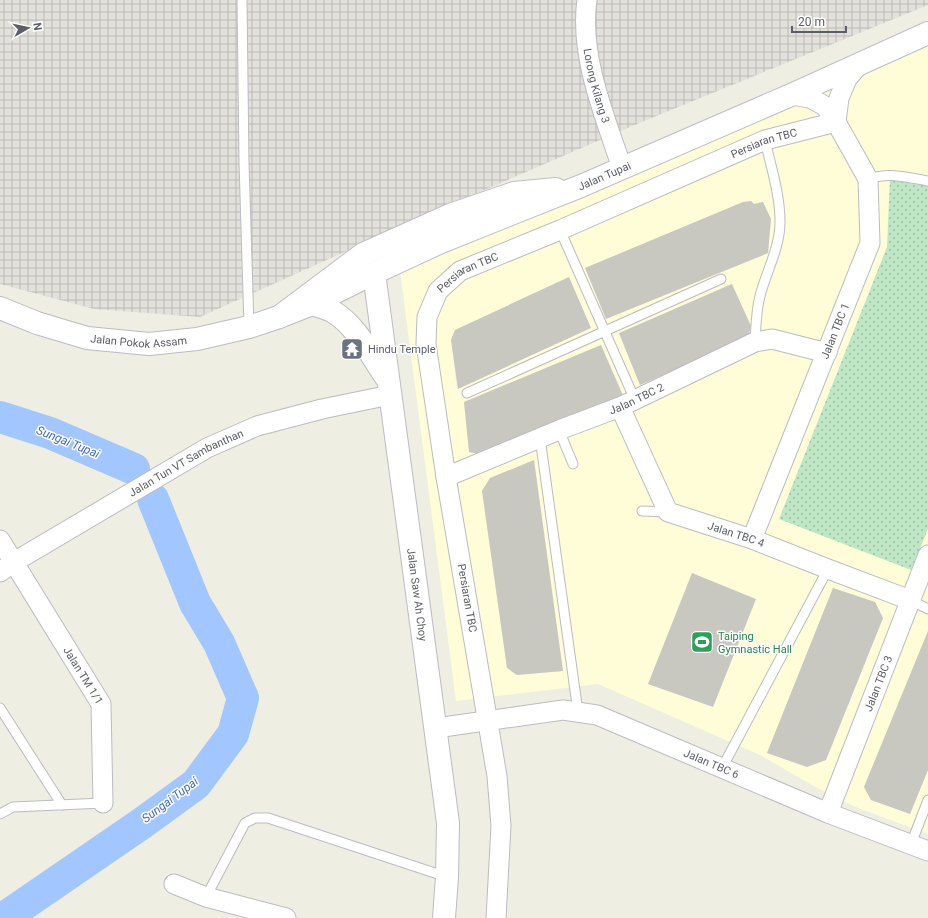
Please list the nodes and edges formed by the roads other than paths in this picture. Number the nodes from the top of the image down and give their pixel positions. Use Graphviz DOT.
graph roads {
  1 [pos="242,0"];
  2 [pos="587,0"];
  3 [pos="928,33"];
  4 [pos="862,62"];
  5 [pos="791,95"];
  6 [pos="836,122"];
  7 [pos="764,140"];
  8 [pos="622,168"];
  9 [pos="868,179"];
  10 [pos="928,181"];
  11 [pos="581,186"];
  12 [pos="560,230"];
  13 [pos="374,273"];
  14 [pos="721,279"];
  15 [pos="312,304"];
  16 [pos="0,308"];
  17 [pos="279,317"];
  18 [pos="249,327"];
  19 [pos="605,332"];
  20 [pos="755,342"];
  21 [pos="827,353"];
  22 [pos="388,388"];
  23 [pos="467,394"];
  24 [pos="628,403"];
  25 [pos="559,430"];
  26 [pos="540,438"];
  27 [pos="573,464"];
  28 [pos="446,477"];
  29 [pos="642,511"];
  30 [pos="668,512"];
  31 [pos="752,539"];
  32 [pos="0,540"];
  33 [pos="928,555"];
  34 [pos="7,567"];
  35 [pos="828,569"];
  36 [pos="910,600"];
  37 [pos="928,608"];
  38 [pos="0,708"];
  39 [pos="578,712"];
  40 [pos="488,720"];
  41 [pos="436,728"];
  42 [pos="722,768"];
  43 [pos="928,800"];
  44 [pos="103,803"];
  45 [pos="62,805"];
  46 [pos="828,813"];
  47 [pos="0,814"];
  48 [pos="920,848"];
  49 [pos="447,877"];
  50 [pos="174,884"];
  51 [pos="206,897"];
  52 [pos="234,911"];
  53 [pos="286,918"];
  54 [pos="444,918"];
  55 [pos="496,918"];
  1 -- 18 [label="lane"];
  2 -- 8 [label="street, Lorong Kilang 3"];
  3 -- 4 [label="street, Jalan Tupai"];
  4 -- 5 [label="street, Jalan Tupai"];
  4 -- 6 [label="street"];
  5 -- 6 [label="street, Jalan TBC 1"];
  5 -- 8 [label="street, Jalan Tupai"];
  6 -- 7 [label="street, Persiaran TBC"];
  6 -- 9 [label="street, Jalan TBC 1"];
  7 -- 12 [label="street, Persiaran TBC"];
  7 -- 20 [label="lane"];
  8 -- 11 [label="street, Jalan Tupai"];
  9 -- 10 [label="lane"];
  9 -- 21 [label="street, Jalan TBC 1"];
  11 -- 13 [label="street, Jalan Tupai"];
  11 -- 17 [label="street"];
  12 -- 19 [label="lane"];
  12 -- 28 [label="street, Persiaran TBC"];
  13 -- 15 [label="street, Jalan Tupai"];
  13 -- 22 [label="street, Jalan Saw Ah Choy"];
  14 -- 19 [label="lane"];
  15 -- 17 [label="street, Jalan Tupai"];
  15 -- 22 [label="street"];
  16 -- 18 [label="street, Jalan Pokok Assam"];
  17 -- 18 [label="street, Jalan Pokok Assam"];
  19 -- 23 [label="lane"];
  19 -- 24 [label="lane"];
  20 -- 21 [label="street, Jalan TBC 2"];
  20 -- 24 [label="street, Jalan TBC 2"];
  21 -- 31 [label="street, Jalan TBC 1"];
  22 -- 34 [label="street, Jalan Tun VT Sambanthan"];
  22 -- 41 [label="street, Jalan Saw Ah Choy"];
  24 -- 25 [label="street, Jalan TBC 2"];
  24 -- 30 [label="street"];
  25 -- 26 [label="street, Jalan TBC 2"];
  25 -- 27 [label="lane"];
  26 -- 28 [label="street, Jalan TBC 2"];
  26 -- 39 [label="lane"];
  28 -- 40 [label="street, Persiaran TBC"];
  29 -- 30 [label="lane"];
  30 -- 31 [label="street, Jalan TBC 4"];
  31 -- 35 [label="street, Jalan TBC 4"];
  32 -- 34 [label="street, Jalan TM 1/1"];
  33 -- 36 [label="street, Jalan TBC 3"];
  34 -- 44 [label="street, Jalan TM 1/1"];
  35 -- 36 [label="street, Jalan TBC 4"];
  35 -- 42 [label="lane"];
  36 -- 37 [label="lane"];
  36 -- 46 [label="street, Jalan TBC 3"];
  38 -- 45 [label="lane"];
  39 -- 40 [label="street, Jalan TBC 6"];
  39 -- 42 [label="street, Jalan TBC 6"];
  40 -- 41 [label="street, Jalan TBC 6"];
  40 -- 55 [label="street, Persiaran TBC"];
  41 -- 49 [label="street, Jalan Saw Ah Choy"];
  42 -- 46 [label="street, Jalan TBC 6"];
  43 -- 48 [label="lane"];
  44 -- 45 [label="lane"];
  45 -- 47 [label="lane"];
  46 -- 48 [label="street, Jalan TBC 6"];
  49 -- 51 [label="lane"];
  49 -- 54 [label="street, Jalan Saw Ah Choy"];
  50 -- 51 [label="street"];
  51 -- 52 [label="street"];
  52 -- 53 [label="street"];
}
